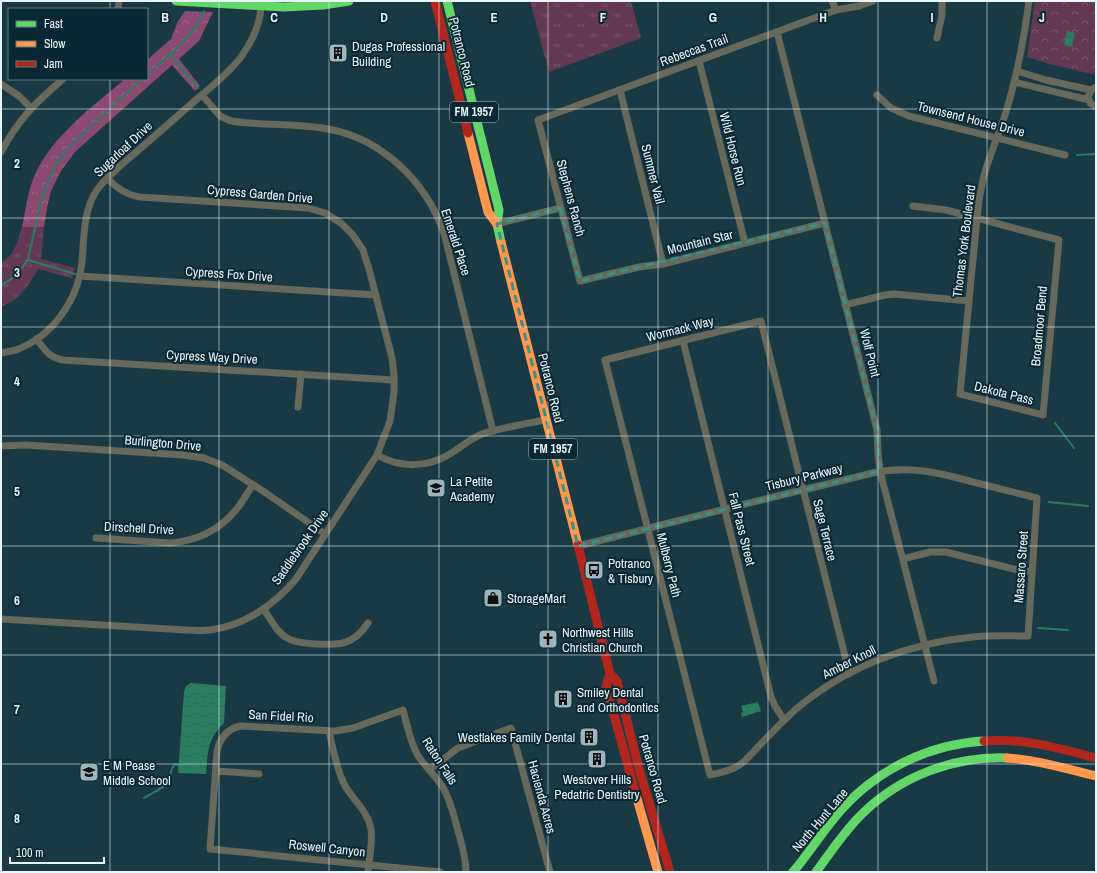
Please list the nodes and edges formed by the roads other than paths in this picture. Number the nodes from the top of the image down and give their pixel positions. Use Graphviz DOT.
graph roads {
  1 [pos="176,1"];
  2 [pos="349,1"];
  3 [pos="436,1"];
  4 [pos="447,1"];
  5 [pos="832,1"];
  6 [pos="873,1"];
  7 [pos="942,1"];
  8 [pos="1029,1"];
  9 [pos="261,6"];
  10 [pos="836,10"];
  11 [pos="777,32"];
  12 [pos="937,38"];
  13 [pos="699,61"];
  14 [pos="1017,71"];
  15 [pos="62,80"];
  16 [pos="1014,82"];
  17 [pos="1,84"];
  18 [pos="1094,89"];
  19 [pos="620,90"];
  20 [pos="202,95"];
  21 [pos="877,95"];
  22 [pos="1089,100"];
  23 [pos="1096,107"];
  24 [pos="31,108"];
  25 [pos="538,120"];
  26 [pos="998,138"];
  27 [pos="1,152"];
  28 [pos="1065,155"];
  29 [pos="107,178"];
  30 [pos="913,206"];
  31 [pos="560,208"];
  32 [pos="977,218"];
  33 [pos="825,223"];
  34 [pos="496,224"];
  35 [pos="745,244"];
  36 [pos="663,264"];
  37 [pos="80,276"];
  38 [pos="580,281"];
  39 [pos="376,295"];
  40 [pos="969,301"];
  41 [pos="845,305"];
  42 [pos="761,322"];
  43 [pos="36,339"];
  44 [pos="683,340"];
  45 [pos="1,353"];
  46 [pos="605,360"];
  47 [pos="301,374"];
  48 [pos="394,380"];
  49 [pos="960,394"];
  50 [pos="298,407"];
  51 [pos="1043,415"];
  52 [pos="545,420"];
  53 [pos="493,431"];
  54 [pos="1,446"];
  55 [pos="377,455"];
  56 [pos="880,472"];
  57 [pos="253,485"];
  58 [pos="803,490"];
  59 [pos="1037,498"];
  60 [pos="725,509"];
  61 [pos="648,528"];
  62 [pos="325,534"];
  63 [pos="96,538"];
  64 [pos="578,546"];
  65 [pos="903,559"];
  66 [pos="1032,572"];
  67 [pos="264,609"];
  68 [pos="1,619"];
  69 [pos="368,623"];
  70 [pos="1028,636"];
  71 [pos="925,644"];
  72 [pos="610,674"];
  73 [pos="849,674"];
  74 [pos="934,681"];
  75 [pos="611,703"];
  76 [pos="403,710"];
  77 [pos="784,720"];
  78 [pos="329,731"];
  79 [pos="1014,740"];
  80 [pos="1012,758"];
  81 [pos="1096,758"];
  82 [pos="1061,768"];
  83 [pos="639,769"];
  84 [pos="429,770"];
  85 [pos="1096,770"];
  86 [pos="216,771"];
  87 [pos="259,774"];
  88 [pos="710,775"];
  89 [pos="1096,776"];
  90 [pos="632,782"];
  91 [pos="862,801"];
  92 [pos="657,829"];
  93 [pos="661,842"];
  94 [pos="650,844"];
  95 [pos="210,849"];
  96 [pos="368,868"];
  97 [pos="440,872"];
  98 [pos="466,872"];
  99 [pos="550,872"];
  100 [pos="658,872"];
  101 [pos="670,872"];
  102 [pos="793,872"];
  103 [pos="816,872"];
  1 -- 9 [label="main road"];
  2 -- 9 [label="main road"];
  3 -- 34 [label="main road, Potranco Road / FM 1957"];
  4 -- 34 [label="main road, Potranco Road / FM 1957"];
  5 -- 10 [label="street"];
  6 -- 10 [label="street, Rebeccas Trail"];
  7 -- 12 [label="street"];
  8 -- 14 [label="street, Thomas York Boulevard"];
  9 -- 20 [label="street, Sugarloaf Drive"];
  10 -- 11 [label="street, Rebeccas Trail"];
  11 -- 13 [label="street, Rebeccas Trail"];
  11 -- 33 [label="street, Wolf Point"];
  13 -- 19 [label="street, Rebeccas Trail"];
  13 -- 35 [label="street, Wild Horse Run"];
  14 -- 16 [label="street, Thomas York Boulevard"];
  14 -- 18 [label="street"];
  15 -- 24 [label="street"];
  16 -- 22 [label="street"];
  16 -- 26 [label="street, Thomas York Boulevard"];
  17 -- 24 [label="street"];
  18 -- 22 [label="street"];
  19 -- 25 [label="street, Rebeccas Trail"];
  19 -- 36 [label="street, Summer Vail"];
  20 -- 29 [label="street, Sugarloaf Drive"];
  20 -- 53 [label="street, Emerald Place"];
  21 -- 26 [label="street, Townsend House Drive"];
  22 -- 23 [label="street"];
  24 -- 27 [label="street"];
  25 -- 31 [label="street, Stephens Ranch"];
  26 -- 28 [label="street, Townsend House Drive"];
  26 -- 32 [label="street, Thomas York Boulevard"];
  29 -- 37 [label="street, Sugarloaf Drive"];
  29 -- 39 [label="street, Cypress Garden Drive"];
  30 -- 32 [label="street"];
  31 -- 34 [label="street"];
  31 -- 38 [label="street, Stephens Ranch"];
  32 -- 40 [label="street, Thomas York Boulevard"];
  32 -- 51 [label="street, Broadmoor Bend"];
  33 -- 35 [label="street, Mountain Star"];
  33 -- 41 [label="street, Wolf Point"];
  34 -- 52 [label="main road, Potranco Road / FM 1957"];
  35 -- 36 [label="street, Mountain Star"];
  36 -- 38 [label="street, Mountain Star"];
  37 -- 39 [label="street, Cypress Fox Drive"];
  37 -- 43 [label="street, Sugarloaf Drive"];
  39 -- 48 [label="street, Cypress Garden Drive"];
  40 -- 41 [label="street"];
  40 -- 49 [label="street, Thomas York Boulevard"];
  41 -- 56 [label="street, Wolf Point"];
  42 -- 44 [label="street, Wormack Way"];
  42 -- 58 [label="street, Sage Terrace"];
  43 -- 45 [label="street, Sugarloaf Drive"];
  43 -- 47 [label="street, Cypress Way Drive"];
  44 -- 46 [label="street, Wormack Way"];
  44 -- 60 [label="street, Fall Pass Street"];
  46 -- 61 [label="street, Mulberry Path"];
  47 -- 48 [label="street, Cypress Way Drive"];
  47 -- 50 [label="street"];
  48 -- 55 [label="street, Saddlebrook Drive"];
  49 -- 51 [label="street, Dakota Pass"];
  52 -- 53 [label="street"];
  52 -- 64 [label="main road, Potranco Road / FM 1957"];
  53 -- 55 [label="street"];
  54 -- 57 [label="street, Burlington Drive"];
  55 -- 62 [label="street, Saddlebrook Drive"];
  56 -- 58 [label="street, Tisbury Parkway"];
  56 -- 59 [label="street, Tisbury Parkway"];
  56 -- 65 [label="street, Wolf Point"];
  57 -- 62 [label="street, Burlington Drive"];
  57 -- 63 [label="street, Dirschell Drive"];
  58 -- 60 [label="street, Tisbury Parkway"];
  58 -- 73 [label="street, Sage Terrace"];
  59 -- 66 [label="street, Massaro Street"];
  60 -- 61 [label="street, Tisbury Parkway"];
  60 -- 77 [label="street, Fall Pass Street"];
  61 -- 64 [label="street, Tisbury Parkway"];
  61 -- 88 [label="street, Mulberry Path"];
  62 -- 67 [label="street, Saddlebrook Drive"];
  64 -- 72 [label="main road, Potranco Road / FM 1957"];
  65 -- 66 [label="street"];
  65 -- 71 [label="street, Wolf Point"];
  66 -- 70 [label="street, Massaro Street"];
  67 -- 68 [label="street, Saddlebrook Drive"];
  67 -- 69 [label="street"];
  70 -- 71 [label="street, Amber Knoll"];
  71 -- 73 [label="street, Amber Knoll"];
  71 -- 74 [label="street, Wolf Point"];
  72 -- 75 [label="main road, Potranco Road / FM 1957"];
  72 -- 83 [label="main road, Potranco Road / FM 1957"];
  73 -- 77 [label="street, Amber Knoll"];
  75 -- 83 [label="main road"];
  75 -- 90 [label="main road, Potranco Road / FM 1957"];
  76 -- 78 [label="street, San Fidel Rio"];
  76 -- 84 [label="street, Raton Falls"];
  77 -- 88 [label="street, Amber Knoll"];
  78 -- 86 [label="street, San Fidel Rio"];
  78 -- 96 [label="street"];
  79 -- 80 [label="main road"];
  79 -- 81 [label="main road, North Hunt Lane"];
  79 -- 91 [label="main road, North Hunt Lane"];
  80 -- 82 [label="main road, North Hunt Lane"];
  80 -- 91 [label="main road, North Hunt Lane"];
  82 -- 85 [label="main road"];
  82 -- 89 [label="main road, North Hunt Lane"];
  83 -- 92 [label="main road, Potranco Road / FM 1957"];
  84 -- 98 [label="street, Raton Falls"];
  84 -- 99 [label="street, Hacienda Acres"];
  86 -- 87 [label="street"];
  86 -- 95 [label="street, San Fidel Rio"];
  90 -- 92 [label="main road"];
  90 -- 94 [label="main road, Potranco Road / FM 1957"];
  91 -- 102 [label="main road, North Hunt Lane"];
  91 -- 103 [label="main road, North Hunt Lane"];
  92 -- 93 [label="main road, Potranco Road / FM 1957"];
  93 -- 94 [label="main road"];
  93 -- 101 [label="main road, Potranco Road / FM 1957"];
  94 -- 100 [label="main road, Potranco Road / FM 1957"];
  95 -- 96 [label="street, Roswell Canyon"];
  96 -- 97 [label="street, Roswell Canyon"];
}
